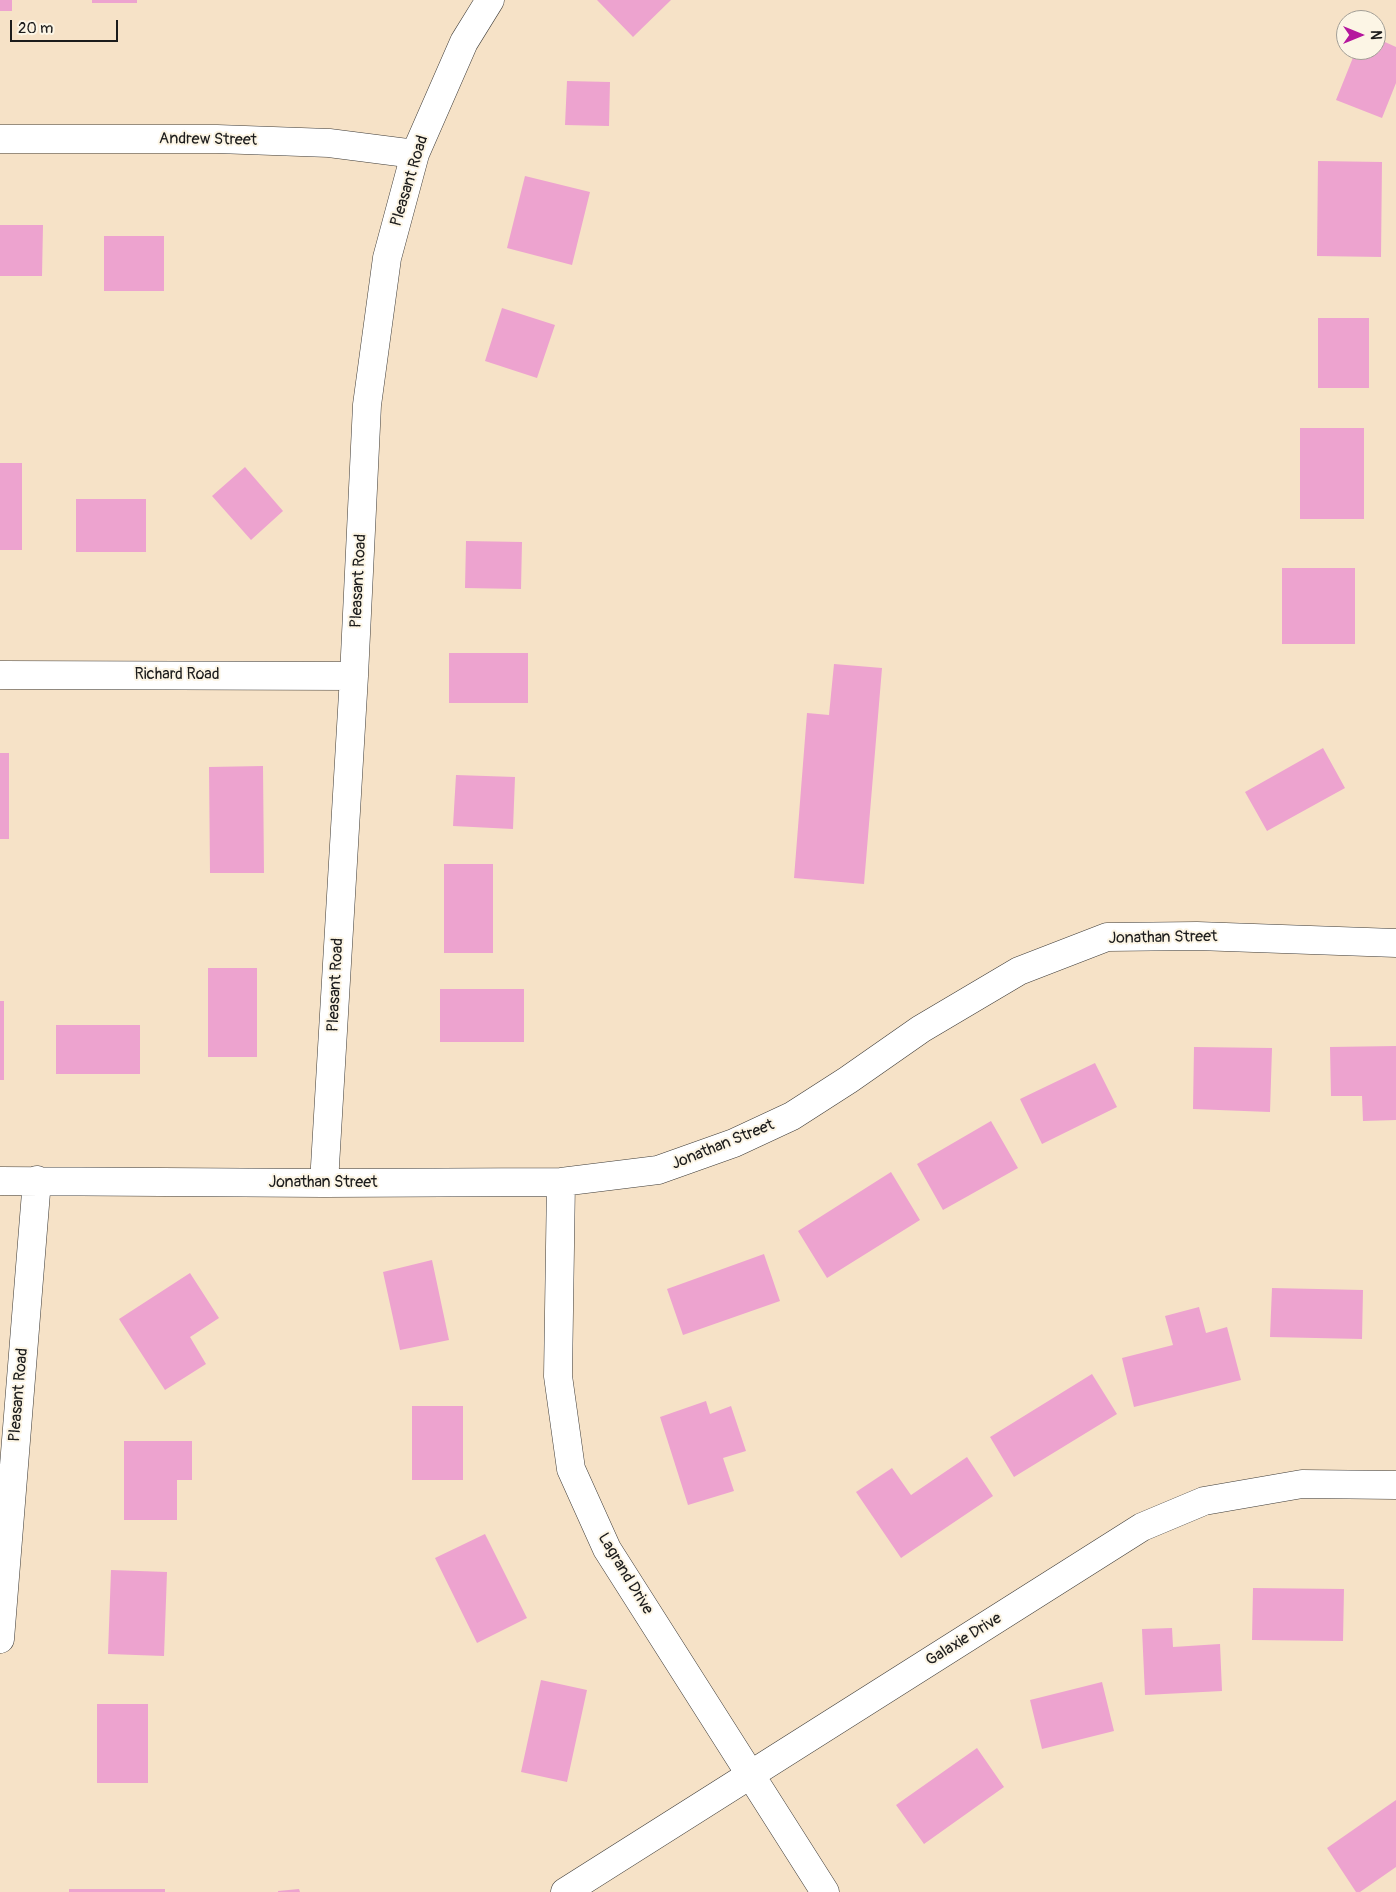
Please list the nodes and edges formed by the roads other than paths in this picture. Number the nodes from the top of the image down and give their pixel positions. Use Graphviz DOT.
graph roads {
  1 [pos="490,0"];
  2 [pos="0,139"];
  3 [pos="415,154"];
  4 [pos="0,675"];
  5 [pos="354,676"];
  6 [pos="1396,943"];
  7 [pos="37,1180"];
  8 [pos="0,1181"];
  9 [pos="561,1182"];
  10 [pos="324,1183"];
  11 [pos="1396,1485"];
  12 [pos="0,1639"];
  13 [pos="750,1775"];
  14 [pos="565,1892"];
  15 [pos="825,1892"];
  1 -- 3 [label="street, Pleasant Road"];
  2 -- 3 [label="street, Andrew Street"];
  3 -- 5 [label="street, Pleasant Road"];
  4 -- 5 [label="street, Richard Road"];
  5 -- 10 [label="street, Pleasant Road"];
  6 -- 9 [label="street, Jonathan Street"];
  7 -- 8 [label="street, Jonathan Street"];
  7 -- 10 [label="street, Jonathan Street"];
  7 -- 12 [label="street, Pleasant Road"];
  9 -- 10 [label="street, Jonathan Street"];
  9 -- 13 [label="street, Lagrand Drive"];
  11 -- 13 [label="street, Galaxie Drive"];
  13 -- 14 [label="street, Galaxie Drive"];
  13 -- 15 [label="street, Lagrand Drive"];
}
